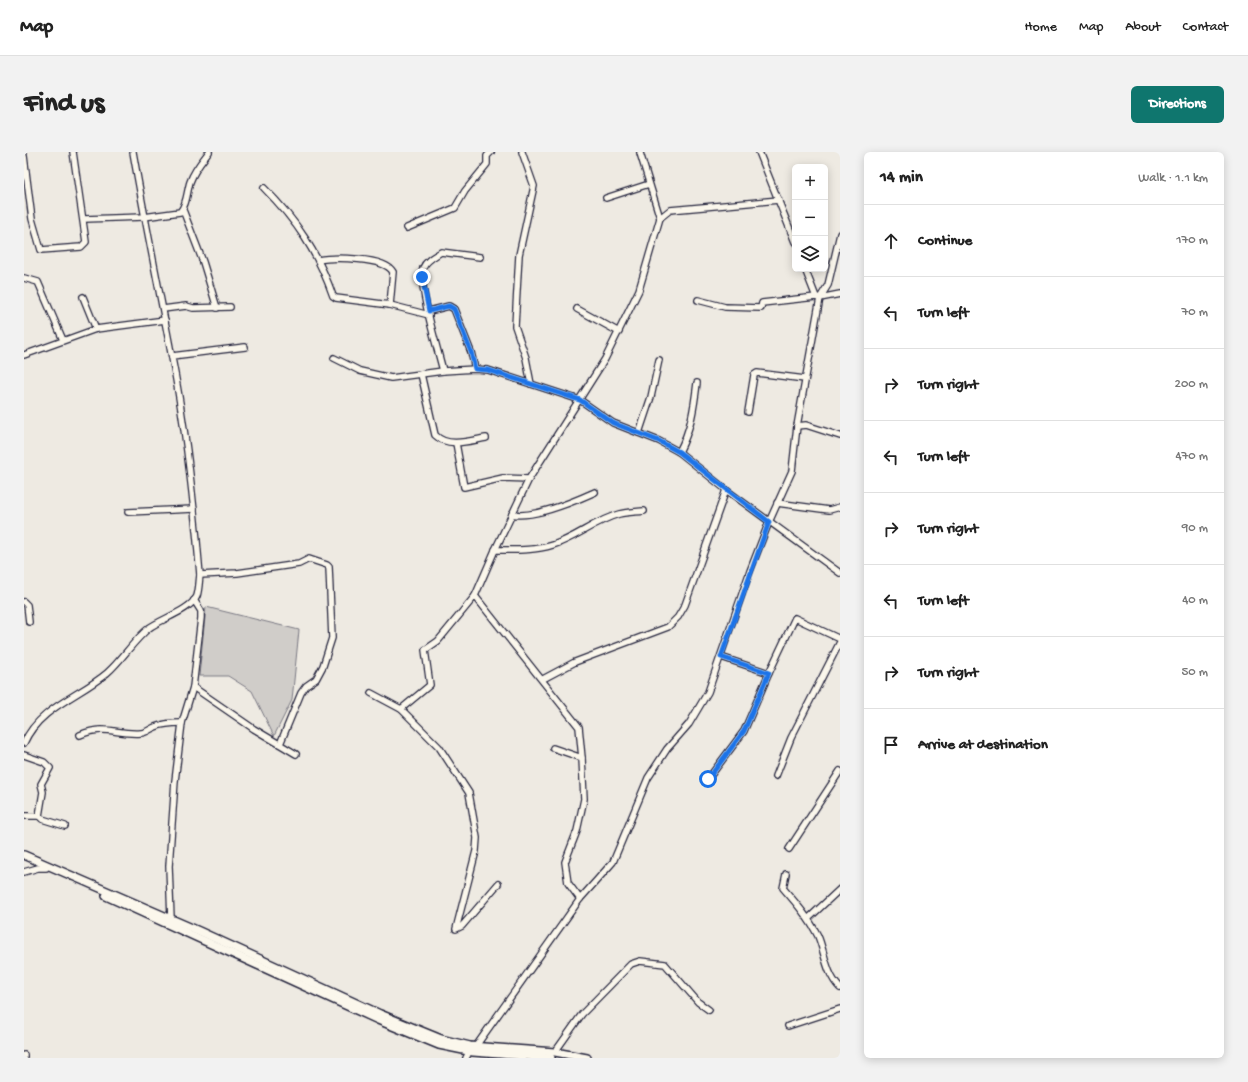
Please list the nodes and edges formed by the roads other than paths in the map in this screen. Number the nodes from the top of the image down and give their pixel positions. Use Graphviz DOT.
graph roads {
  1 [pos="73,152"];
  2 [pos="133,152"];
  3 [pos="209,152"];
  4 [pos="490,152"];
  5 [pos="522,152"];
  6 [pos="759,152"];
  7 [pos="640,153"];
  8 [pos="24,156"];
  9 [pos="649,184"];
  10 [pos="264,188"];
  11 [pos="606,198"];
  12 [pos="779,200"];
  13 [pos="183,210"];
  14 [pos="24,217"];
  15 [pos="144,217"];
  16 [pos="660,218"];
  17 [pos="32,219"];
  18 [pos="84,219"];
  19 [pos="407,228"];
  20 [pos="840,234"];
  21 [pos="793,236"];
  22 [pos="480,257"];
  23 [pos="318,260"];
  24 [pos="806,272"];
  25 [pos="24,278"];
  26 [pos="840,294"];
  27 [pos="83,297"];
  28 [pos="818,297"];
  29 [pos="698,300"];
  30 [pos="390,305"];
  31 [pos="230,307"];
  32 [pos="217,308"];
  33 [pos="162,309"];
  34 [pos="577,309"];
  35 [pos="429,313"];
  36 [pos="165,320"];
  37 [pos="96,329"];
  38 [pos="619,332"];
  39 [pos="63,340"];
  40 [pos="245,347"];
  41 [pos="24,355"];
  42 [pos="172,356"];
  43 [pos="334,358"];
  44 [pos="659,360"];
  45 [pos="475,369"];
  46 [pos="443,371"];
  47 [pos="421,374"];
  48 [pos="805,379"];
  49 [pos="697,383"];
  50 [pos="531,384"];
  51 [pos="580,400"];
  52 [pos="748,412"];
  53 [pos="797,426"];
  54 [pos="639,433"];
  55 [pos="840,436"];
  56 [pos="486,438"];
  57 [pos="456,443"];
  58 [pos="679,452"];
  59 [pos="529,479"];
  60 [pos="726,490"];
  61 [pos="595,492"];
  62 [pos="777,503"];
  63 [pos="840,507"];
  64 [pos="194,508"];
  65 [pos="644,511"];
  66 [pos="128,512"];
  67 [pos="512,514"];
  68 [pos="769,522"];
  69 [pos="495,550"];
  70 [pos="840,573"];
  71 [pos="200,575"];
  72 [pos="475,596"];
  73 [pos="194,600"];
  74 [pos="24,602"];
  75 [pos="30,622"];
  76 [pos="840,638"];
  77 [pos="840,642"];
  78 [pos="721,657"];
  79 [pos="769,673"];
  80 [pos="543,680"];
  81 [pos="193,687"];
  82 [pos="371,693"];
  83 [pos="401,709"];
  84 [pos="182,723"];
  85 [pos="80,734"];
  86 [pos="24,744"];
  87 [pos="280,744"];
  88 [pos="553,748"];
  89 [pos="296,754"];
  90 [pos="24,755"];
  91 [pos="582,758"];
  92 [pos="840,771"];
  93 [pos="776,776"];
  94 [pos="708,779"];
  95 [pos="24,816"];
  96 [pos="39,816"];
  97 [pos="65,826"];
  98 [pos="789,848"];
  99 [pos="24,855"];
  100 [pos="24,859"];
  101 [pos="46,868"];
  102 [pos="24,872"];
  103 [pos="786,874"];
  104 [pos="498,884"];
  105 [pos="840,889"];
  106 [pos="580,899"];
  107 [pos="809,918"];
  108 [pos="171,919"];
  109 [pos="840,988"];
  110 [pos="840,1009"];
  111 [pos="709,1010"];
  112 [pos="788,1026"];
  113 [pos="476,1046"];
  114 [pos="467,1055"];
  115 [pos="553,1055"];
  116 [pos="587,1058"];
  1 -- 18 [label="street"];
  2 -- 15 [label="street"];
  3 -- 13 [label="street"];
  4 -- 19 [label="street"];
  5 -- 50 [label="street"];
  6 -- 12 [label="street"];
  7 -- 9 [label="street"];
  8 -- 17 [label="street"];
  9 -- 11 [label="street"];
  9 -- 16 [label="street"];
  10 -- 23 [label="street"];
  12 -- 16 [label="street"];
  12 -- 21 [label="street"];
  13 -- 15 [label="street"];
  13 -- 32 [label="street"];
  14 -- 17 [label="street"];
  15 -- 18 [label="street"];
  15 -- 33 [label="street"];
  16 -- 38 [label="street"];
  17 -- 18 [label="street"];
  20 -- 28 [label="street"];
  22 -- 35 [label="street"];
  23 -- 30 [label="street"];
  23 -- 30 [label="street"];
  24 -- 28 [label="street"];
  25 -- 39 [label="street"];
  26 -- 28 [label="street"];
  27 -- 37 [label="street"];
  28 -- 29 [label="street"];
  28 -- 48 [label="street"];
  30 -- 35 [label="street"];
  31 -- 32 [label="street"];
  32 -- 33 [label="street"];
  33 -- 36 [label="street"];
  34 -- 38 [label="street"];
  35 -- 45 [label="street"];
  35 -- 46 [label="street"];
  36 -- 37 [label="street"];
  36 -- 42 [label="street"];
  37 -- 39 [label="street"];
  38 -- 51 [label="street"];
  39 -- 41 [label="street"];
  40 -- 42 [label="street"];
  42 -- 64 [label="street"];
  43 -- 47 [label="street"];
  44 -- 54 [label="street"];
  45 -- 46 [label="street"];
  45 -- 50 [label="street"];
  46 -- 47 [label="street"];
  47 -- 57 [label="street"];
  48 -- 52 [label="street"];
  48 -- 53 [label="street"];
  49 -- 58 [label="street"];
  50 -- 51 [label="street"];
  51 -- 54 [label="street"];
  51 -- 59 [label="street"];
  53 -- 55 [label="street"];
  53 -- 62 [label="street"];
  54 -- 58 [label="street"];
  56 -- 57 [label="street"];
  57 -- 59 [label="street"];
  58 -- 60 [label="street"];
  59 -- 67 [label="street"];
  60 -- 68 [label="street"];
  60 -- 80 [label="street"];
  61 -- 67 [label="street"];
  62 -- 63 [label="street"];
  62 -- 68 [label="street"];
  64 -- 66 [label="street"];
  64 -- 71 [label="street"];
  65 -- 69 [label="street"];
  67 -- 69 [label="street"];
  68 -- 70 [label="street"];
  68 -- 78 [label="street"];
  69 -- 72 [label="street"];
  71 -- 73 [label="street"];
  71 -- 87 [label="street"];
  72 -- 80 [label="street"];
  72 -- 83 [label="street"];
  73 -- 81 [label="street"];
  73 -- 86 [label="street"];
  74 -- 75 [label="street"];
  76 -- 79 [label="street"];
  77 -- 93 [label="street"];
  78 -- 79 [label="street"];
  78 -- 106 [label="street"];
  79 -- 94 [label="street"];
  80 -- 91 [label="street"];
  81 -- 84 [label="street"];
  81 -- 87 [label="street"];
  82 -- 83 [label="street"];
  83 -- 104 [label="street"];
  84 -- 85 [label="street"];
  84 -- 108 [label="street"];
  87 -- 89 [label="street"];
  88 -- 91 [label="street"];
  90 -- 96 [label="street"];
  91 -- 106 [label="street"];
  92 -- 98 [label="street"];
  95 -- 96 [label="street"];
  96 -- 97 [label="street"];
  99 -- 108 [label="main road"];
  100 -- 101 [label="main road"];
  101 -- 102 [label="street"];
  101 -- 114 [label="main road"];
  103 -- 107 [label="street"];
  105 -- 107 [label="street"];
  106 -- 113 [label="street"];
  107 -- 109 [label="street"];
  108 -- 113 [label="main road"];
  110 -- 112 [label="street"];
  111 -- 115 [label="street"];
  113 -- 115 [label="main road"];
  114 -- 115 [label="main road"];
  115 -- 116 [label="main road"];
}
